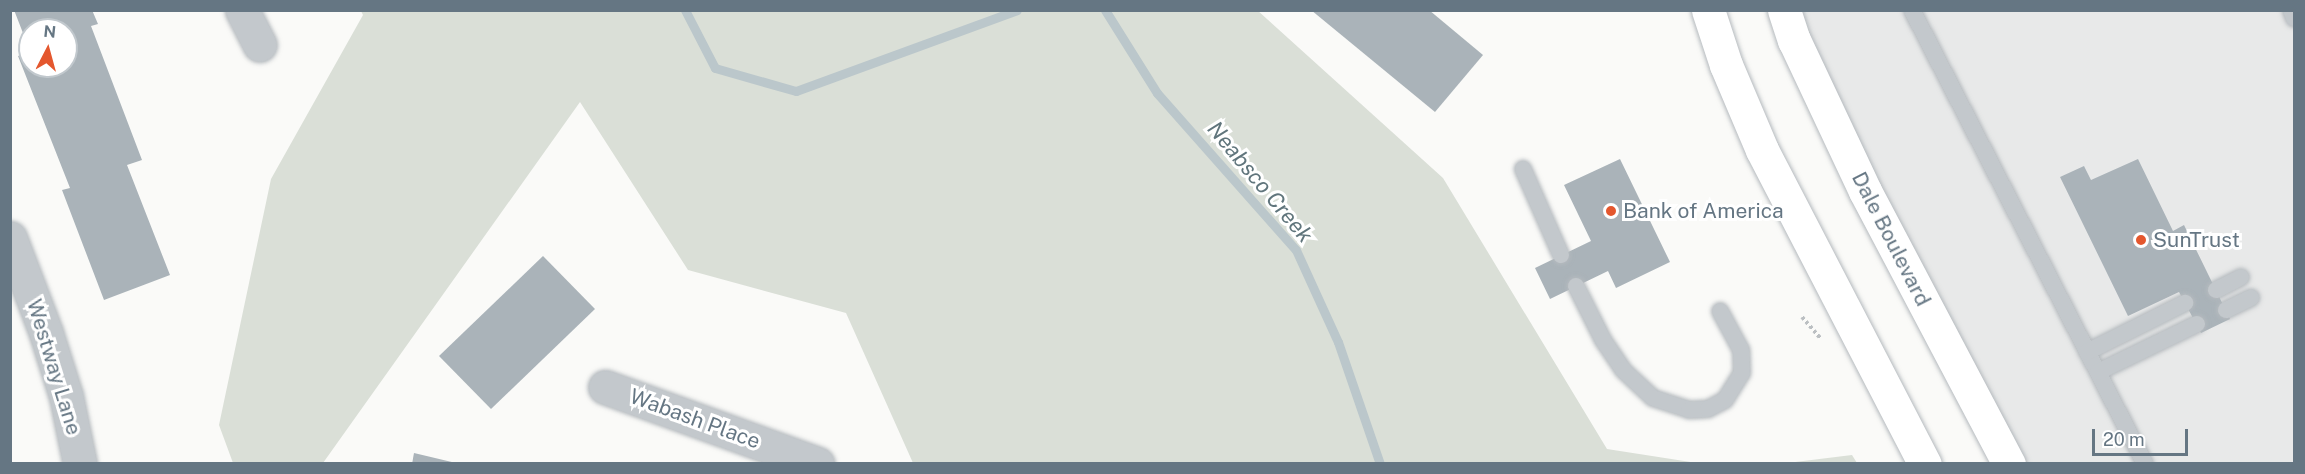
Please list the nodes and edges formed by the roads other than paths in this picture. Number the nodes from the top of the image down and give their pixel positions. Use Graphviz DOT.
graph roads {
  1 [pos="242,10"];
  2 [pos="1708,10"];
  3 [pos="1784,10"];
  4 [pos="1912,10"];
  5 [pos="2290,10"];
  6 [pos="2295,18"];
  7 [pos="260,45"];
  8 [pos="1523,169"];
  9 [pos="10,238"];
  10 [pos="1561,255"];
  11 [pos="2241,277"];
  12 [pos="1576,286"];
  13 [pos="2216,290"];
  14 [pos="2251,298"];
  15 [pos="2185,303"];
  16 [pos="2226,310"];
  17 [pos="1720,311"];
  18 [pos="2197,324"];
  19 [pos="2087,352"];
  20 [pos="2098,372"];
  21 [pos="605,387"];
  22 [pos="80,464"];
  23 [pos="818,464"];
  24 [pos="1924,464"];
  25 [pos="2009,464"];
  26 [pos="2145,464"];
  1 -- 7 [label="street"];
  2 -- 24 [label="main road"];
  3 -- 25 [label="main road, Dale Boulevard"];
  4 -- 19 [label="lane"];
  5 -- 6 [label="lane"];
  8 -- 10 [label="lane"];
  9 -- 22 [label="street, Westway Lane"];
  11 -- 13 [label="lane"];
  12 -- 17 [label="lane"];
  14 -- 16 [label="lane"];
  15 -- 19 [label="lane"];
  18 -- 20 [label="lane"];
  19 -- 20 [label="lane"];
  20 -- 26 [label="lane"];
  21 -- 23 [label="street, Wabash Place"];
}
